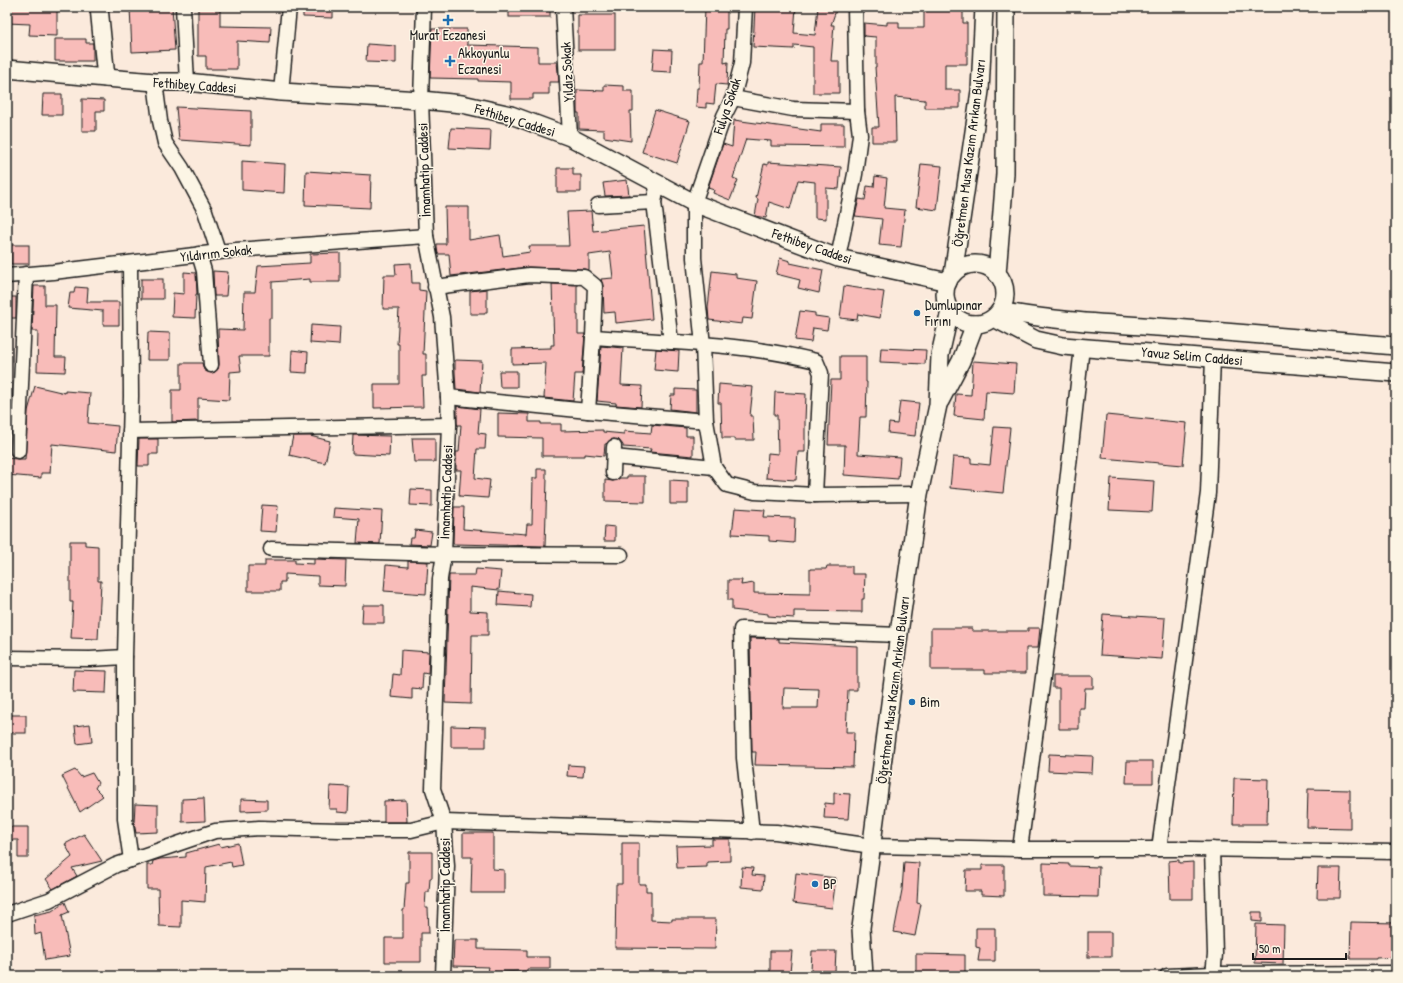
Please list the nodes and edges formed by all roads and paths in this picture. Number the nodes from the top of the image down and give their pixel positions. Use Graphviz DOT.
graph roads {
  1 [pos="99,7"];
  2 [pos="183,7"];
  3 [pos="289,7"];
  4 [pos="424,7"];
  5 [pos="563,7"];
  6 [pos="745,7"];
  7 [pos="855,7"];
  8 [pos="984,7"];
  9 [pos="1006,7"];
  10 [pos="7,69"];
  11 [pos="106,78"];
  12 [pos="155,82"];
  13 [pos="187,82"];
  14 [pos="281,92"];
  15 [pos="733,98"];
  16 [pos="421,100"];
  17 [pos="857,111"];
  18 [pos="570,137"];
  19 [pos="658,183"];
  20 [pos="654,202"];
  21 [pos="694,203"];
  22 [pos="598,205"];
  23 [pos="426,236"];
  24 [pos="218,251"];
  25 [pos="199,254"];
  26 [pos="838,258"];
  27 [pos="130,263"];
  28 [pos="26,274"];
  29 [pos="997,274"];
  30 [pos="7,276"];
  31 [pos="951,278"];
  32 [pos="435,287"];
  33 [pos="950,311"];
  34 [pos="997,314"];
  35 [pos="975,324"];
  36 [pos="593,337"];
  37 [pos="671,342"];
  38 [pos="703,345"];
  39 [pos="1396,346"];
  40 [pos="1082,347"];
  41 [pos="1213,358"];
  42 [pos="211,365"];
  43 [pos="1396,373"];
  44 [pos="448,397"];
  45 [pos="938,405"];
  46 [pos="588,411"];
  47 [pos="706,421"];
  48 [pos="449,425"];
  49 [pos="130,431"];
  50 [pos="18,451"];
  51 [pos="714,467"];
  52 [pos="613,473"];
  53 [pos="919,494"];
  54 [pos="815,495"];
  55 [pos="271,549"];
  56 [pos="444,554"];
  57 [pos="621,555"];
  58 [pos="899,635"];
  59 [pos="125,657"];
  60 [pos="7,658"];
  61 [pos="444,822"];
  62 [pos="752,832"];
  63 [pos="872,846"];
  64 [pos="1020,849"];
  65 [pos="1159,849"];
  66 [pos="1212,849"];
  67 [pos="1396,852"];
  68 [pos="131,860"];
  69 [pos="7,914"];
  70 [pos="1396,973"];
  71 [pos="1213,975"];
  72 [pos="443,976"];
  73 [pos="864,976"];
  74 [pos="1167,976"];
  1 -- 11 [label="street"];
  2 -- 13 [label="street"];
  3 -- 14 [label="street"];
  4 -- 16 [label="street, İmamhatip Caddesi"];
  5 -- 18 [label="street, Yıldız Sokak"];
  6 -- 15 [label="street, Fulya Sokak"];
  7 -- 17 [label="street"];
  8 -- 31 [label="street, Öğretmen Musa Kazım Arıkan Bulvarı"];
  9 -- 29 [label="street, Öğretmen Musa Kazım Arıkan Bulvarı"];
  10 -- 11 [label="street, Fethibey Caddesi"];
  11 -- 12 [label="street, Fethibey Caddesi"];
  12 -- 13 [label="street, Fethibey Caddesi"];
  12 -- 24 [label="street"];
  13 -- 14 [label="street, Fethibey Caddesi"];
  14 -- 16 [label="street, Fethibey Caddesi"];
  15 -- 17 [label="street"];
  15 -- 21 [label="street, Fulya Sokak"];
  16 -- 18 [label="street, Fethibey Caddesi"];
  16 -- 23 [label="street, İmamhatip Caddesi"];
  17 -- 26 [label="street"];
  18 -- 19 [label="street, Fethibey Caddesi"];
  19 -- 20 [label="street"];
  19 -- 21 [label="street, Fethibey Caddesi"];
  20 -- 22 [label="street"];
  20 -- 37 [label="street"];
  21 -- 26 [label="street, Fethibey Caddesi"];
  21 -- 38 [label="street, Fulya Sokak"];
  23 -- 24 [label="street, Yıldırım Sokak"];
  23 -- 32 [label="street, İmamhatip Caddesi"];
  24 -- 25 [label="street, Yıldırım Sokak"];
  25 -- 27 [label="street, Yıldırım Sokak"];
  25 -- 42 [label="street"];
  26 -- 31 [label="street, Fethibey Caddesi"];
  27 -- 28 [label="street, Yıldırım Sokak"];
  27 -- 49 [label="street"];
  28 -- 30 [label="street, Yıldırım Sokak"];
  28 -- 50 [label="street"];
  29 -- 31 [label="street"];
  29 -- 34 [label="street"];
  31 -- 33 [label="street"];
  32 -- 36 [label="street"];
  32 -- 44 [label="street, İmamhatip Caddesi"];
  33 -- 35 [label="street"];
  33 -- 45 [label="street, Öğretmen Musa Kazım Arıkan Bulvarı"];
  34 -- 35 [label="street"];
  34 -- 39 [label="street, Yavuz Selim Caddesi"];
  34 -- 40 [label="street, Yavuz Selim Caddesi"];
  35 -- 45 [label="street, Öğretmen Musa Kazım Arıkan Bulvarı"];
  36 -- 37 [label="street"];
  36 -- 46 [label="street"];
  37 -- 38 [label="street"];
  38 -- 47 [label="street, Fulya Sokak"];
  38 -- 54 [label="street"];
  40 -- 41 [label="street, Yavuz Selim Caddesi"];
  40 -- 64 [label="street"];
  41 -- 43 [label="street, Yavuz Selim Caddesi"];
  41 -- 65 [label="street"];
  44 -- 46 [label="street"];
  44 -- 48 [label="street, İmamhatip Caddesi"];
  45 -- 53 [label="street, Öğretmen Musa Kazım Arıkan Bulvarı"];
  46 -- 47 [label="street"];
  47 -- 51 [label="street, Fulya Sokak"];
  48 -- 49 [label="street"];
  48 -- 56 [label="street, İmamhatip Caddesi"];
  49 -- 59 [label="street"];
  51 -- 52 [label="street"];
  51 -- 54 [label="street"];
  53 -- 54 [label="street"];
  53 -- 58 [label="street, Öğretmen Musa Kazım Arıkan Bulvarı"];
  55 -- 56 [label="street"];
  56 -- 57 [label="street"];
  56 -- 61 [label="street, İmamhatip Caddesi"];
  58 -- 62 [label="street"];
  58 -- 63 [label="street, Öğretmen Musa Kazım Arıkan Bulvarı"];
  59 -- 60 [label="street"];
  59 -- 68 [label="street"];
  61 -- 62 [label="street"];
  61 -- 68 [label="street"];
  61 -- 72 [label="street, İmamhatip Caddesi"];
  62 -- 63 [label="street"];
  63 -- 64 [label="street"];
  63 -- 73 [label="street, Öğretmen Musa Kazım Arıkan Bulvarı"];
  64 -- 65 [label="street"];
  65 -- 66 [label="street"];
  66 -- 67 [label="street"];
  66 -- 71 [label="street"];
  68 -- 69 [label="street"];
  70 -- 71 [label="street"];
  71 -- 74 [label="street"];
}
